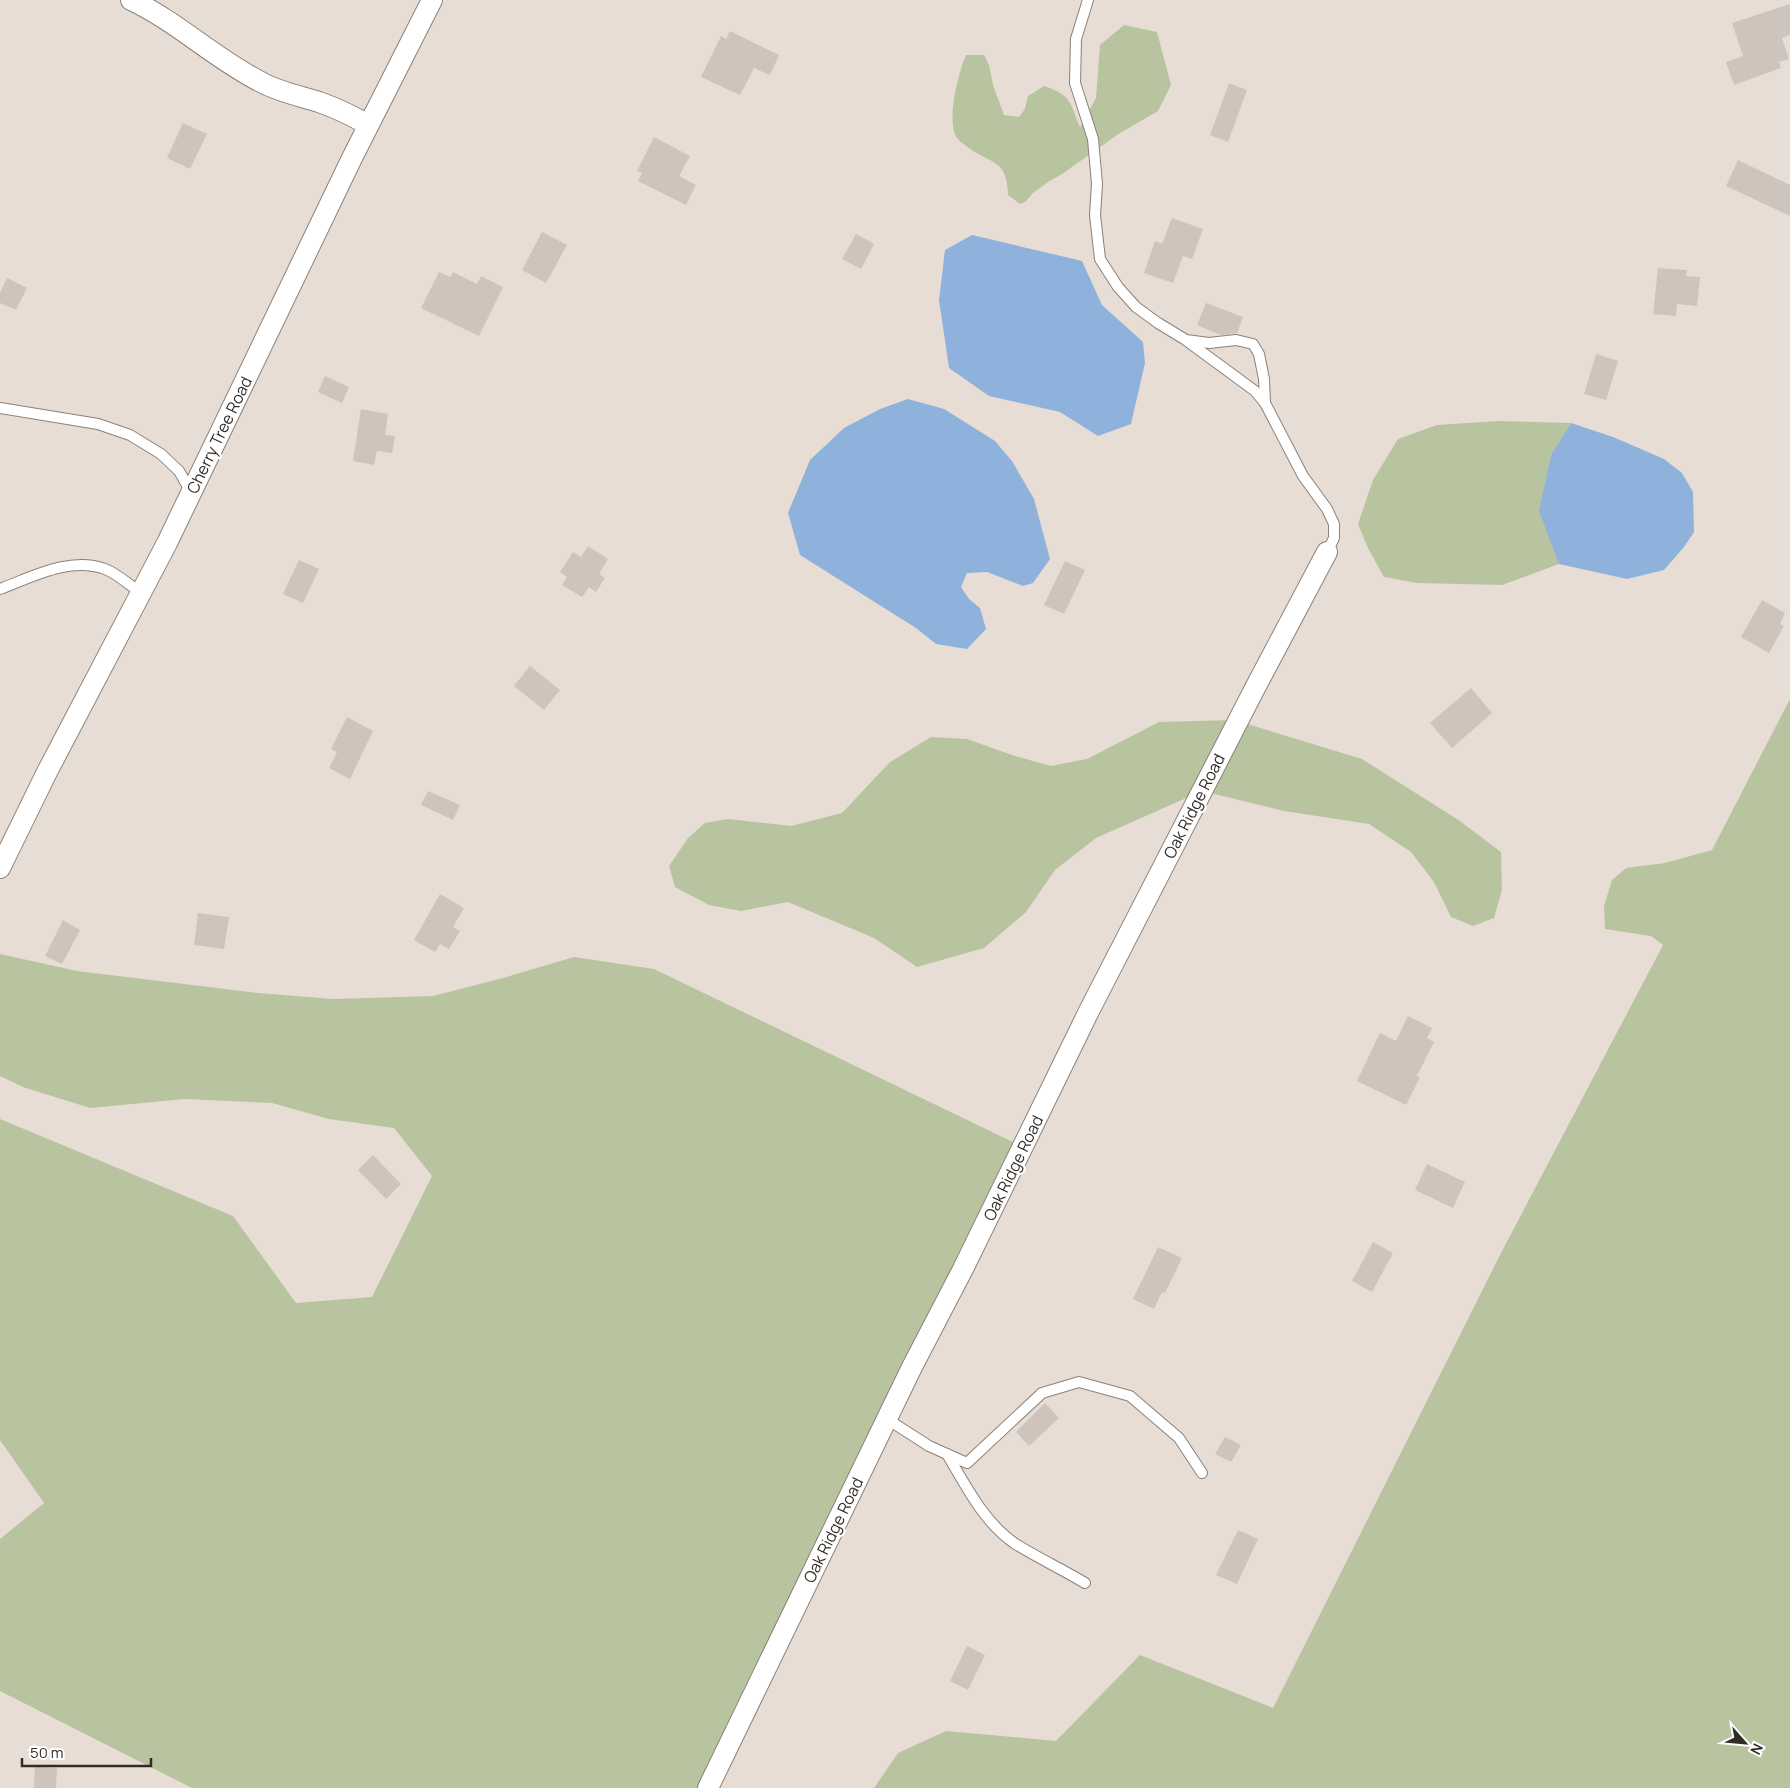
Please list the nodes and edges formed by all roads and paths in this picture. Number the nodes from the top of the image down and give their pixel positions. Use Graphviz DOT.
graph roads {
  1 [pos="131,0"];
  2 [pos="432,0"];
  3 [pos="1088,0"];
  4 [pos="368,125"];
  5 [pos="1186,340"];
  6 [pos="1266,403"];
  7 [pos="0,408"];
  8 [pos="191,492"];
  9 [pos="1327,552"];
  10 [pos="0,589"];
  11 [pos="141,593"];
  12 [pos="0,868"];
  13 [pos="887,1419"];
  14 [pos="947,1454"];
  15 [pos="1202,1473"];
  16 [pos="1085,1583"];
  17 [pos="708,1788"];
  1 -- 4 [label="street"];
  2 -- 4 [label="street, Cherry Tree Road"];
  3 -- 5 [label="lane"];
  4 -- 8 [label="street, Cherry Tree Road"];
  5 -- 6 [label="lane"];
  5 -- 6 [label="lane"];
  6 -- 9 [label="lane"];
  7 -- 8 [label="lane"];
  8 -- 11 [label="street, Cherry Tree Road"];
  9 -- 13 [label="street, Oak Ridge Road"];
  10 -- 11 [label="lane"];
  11 -- 12 [label="street, Cherry Tree Road"];
  13 -- 14 [label="lane"];
  13 -- 17 [label="street, Oak Ridge Road"];
  14 -- 15 [label="lane"];
  14 -- 16 [label="lane"];
}
